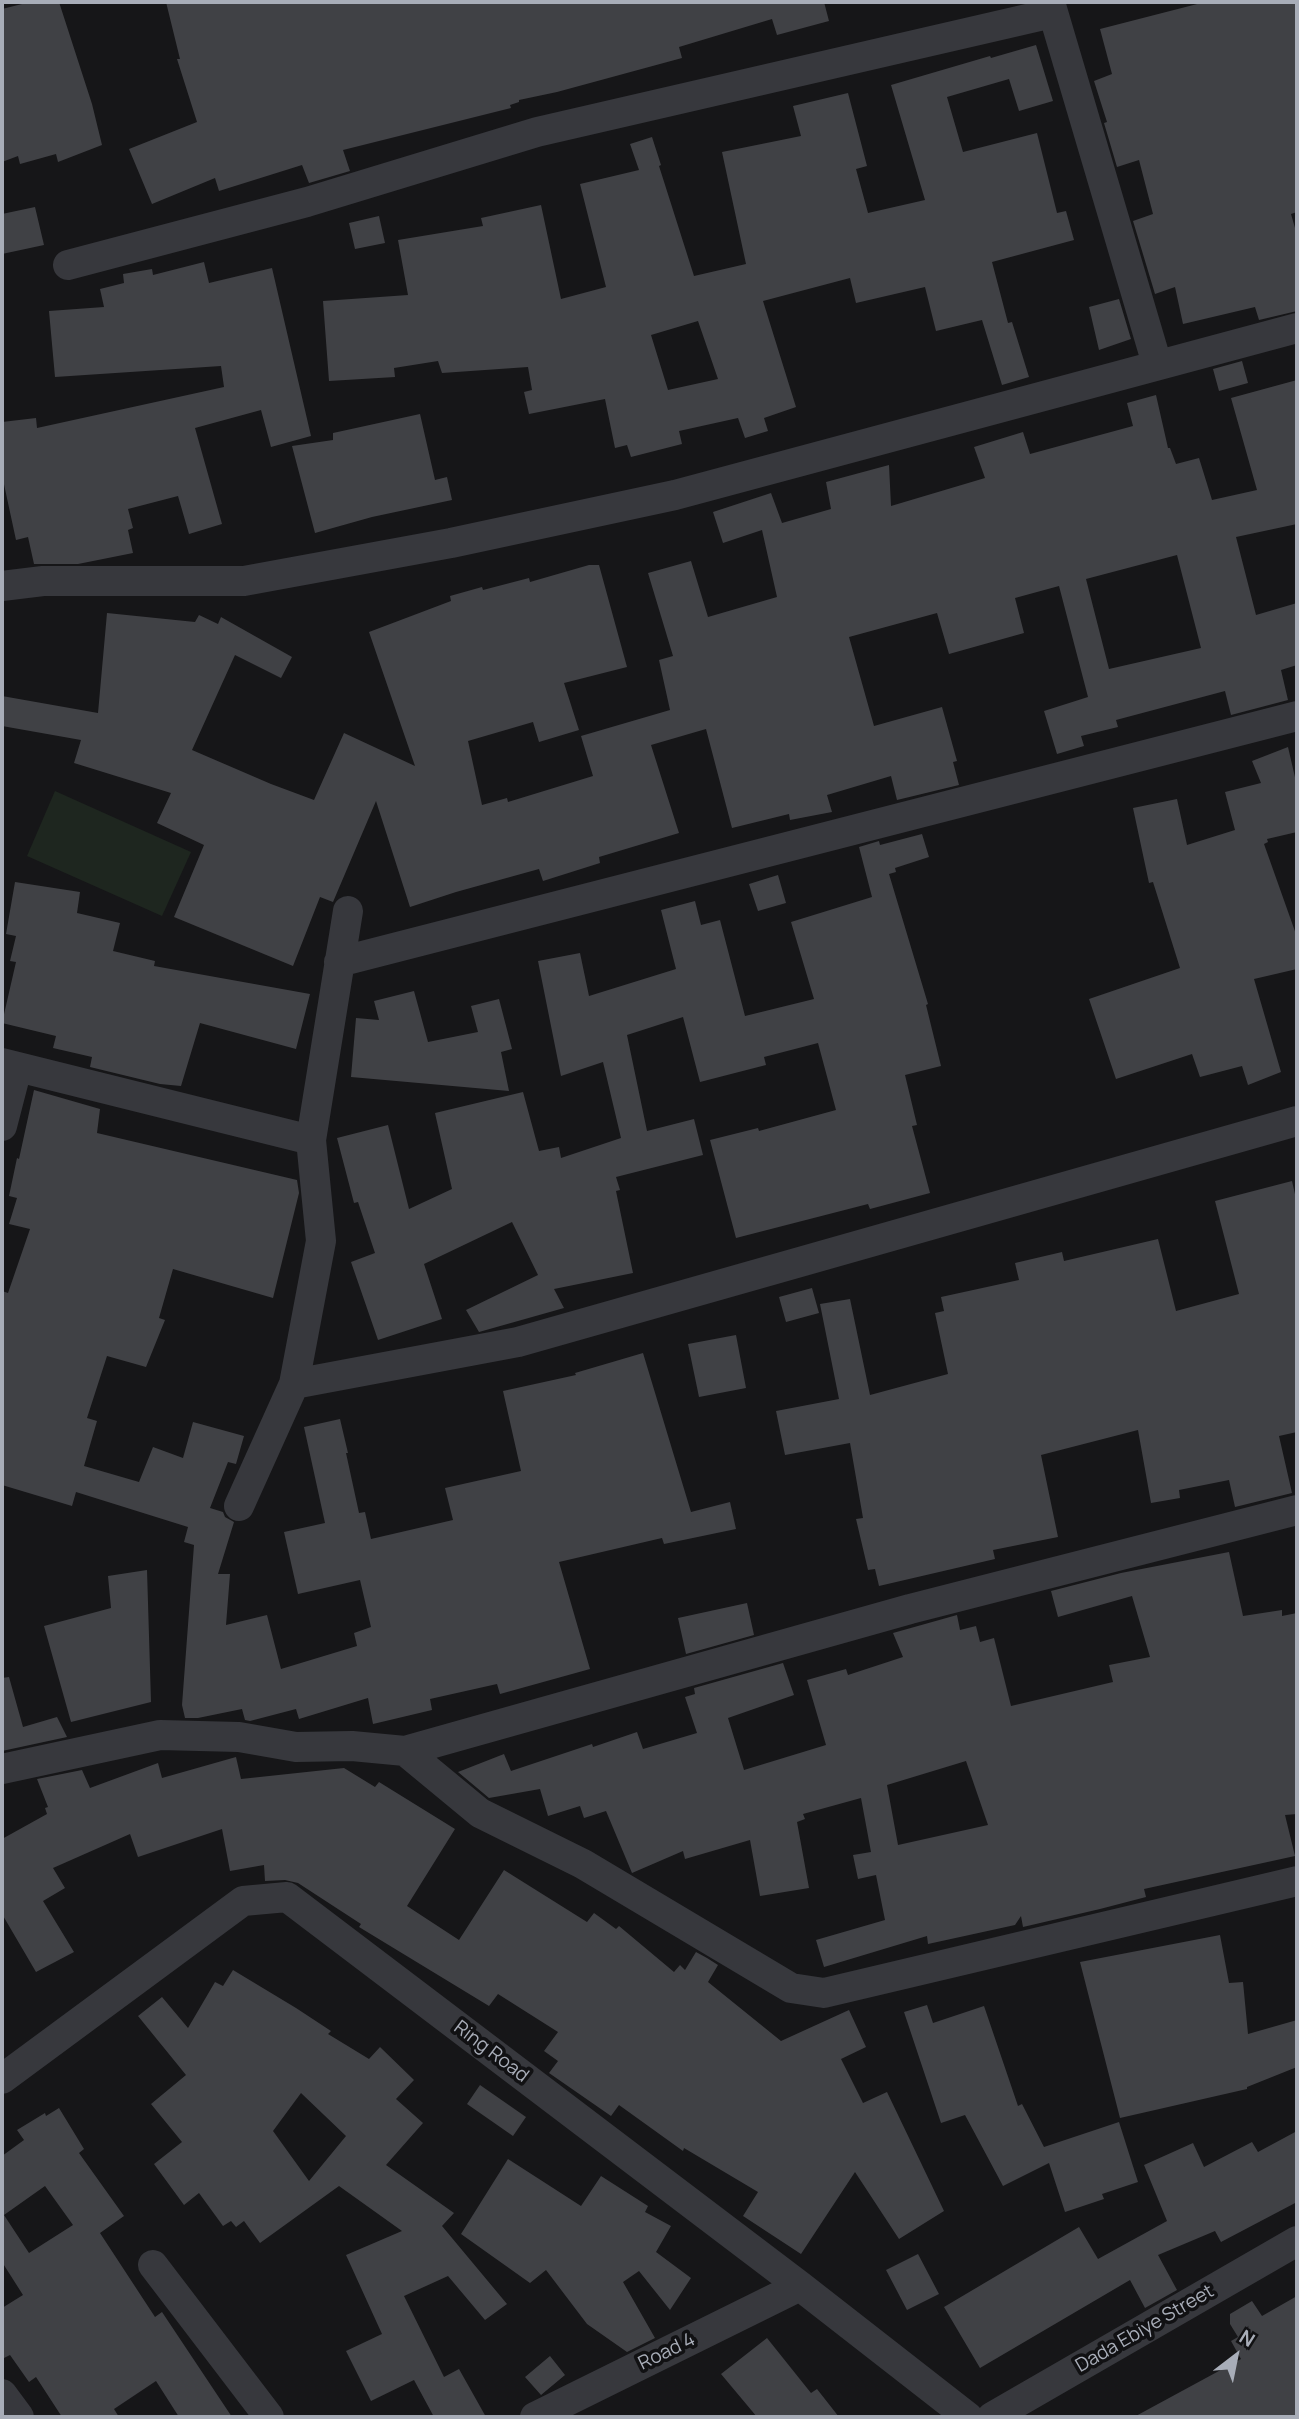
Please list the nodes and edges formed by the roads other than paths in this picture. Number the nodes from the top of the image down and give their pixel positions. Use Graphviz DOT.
graph roads {
  1 [pos="1052,8"];
  2 [pos="68,265"];
  3 [pos="1297,327"];
  4 [pos="1157,364"];
  5 [pos="2,586"];
  6 [pos="1297,716"];
  7 [pos="348,911"];
  8 [pos="339,962"];
  9 [pos="10,1065"];
  10 [pos="1297,1121"];
  11 [pos="2,1126"];
  12 [pos="311,1140"];
  13 [pos="294,1384"];
  14 [pos="239,1506"];
  15 [pos="1297,1510"];
  16 [pos="405,1751"];
  17 [pos="2,1769"];
  18 [pos="1297,1881"];
  19 [pos="2,2079"];
  20 [pos="1297,2241"];
  21 [pos="153,2266"];
  22 [pos="800,2286"];
  23 [pos="2,2394"];
  24 [pos="19,2417"];
  25 [pos="269,2417"];
  26 [pos="535,2417"];
  27 [pos="968,2417"];
  28 [pos="992,2417"];
  1 -- 2 [label="street"];
  1 -- 4 [label="street"];
  3 -- 4 [label="street"];
  4 -- 5 [label="street"];
  6 -- 8 [label="street"];
  7 -- 8 [label="street"];
  8 -- 12 [label="street"];
  9 -- 11 [label="street"];
  9 -- 12 [label="street"];
  10 -- 13 [label="street"];
  12 -- 13 [label="street"];
  13 -- 14 [label="street"];
  15 -- 16 [label="street"];
  16 -- 17 [label="street"];
  16 -- 18 [label="street"];
  19 -- 22 [label="street, Ring Road"];
  20 -- 28 [label="street, Dada Ebiye Street"];
  21 -- 25 [label="street"];
  22 -- 26 [label="street, Road 4"];
  22 -- 27 [label="street, Ring Road"];
  23 -- 24 [label="street"];
}
